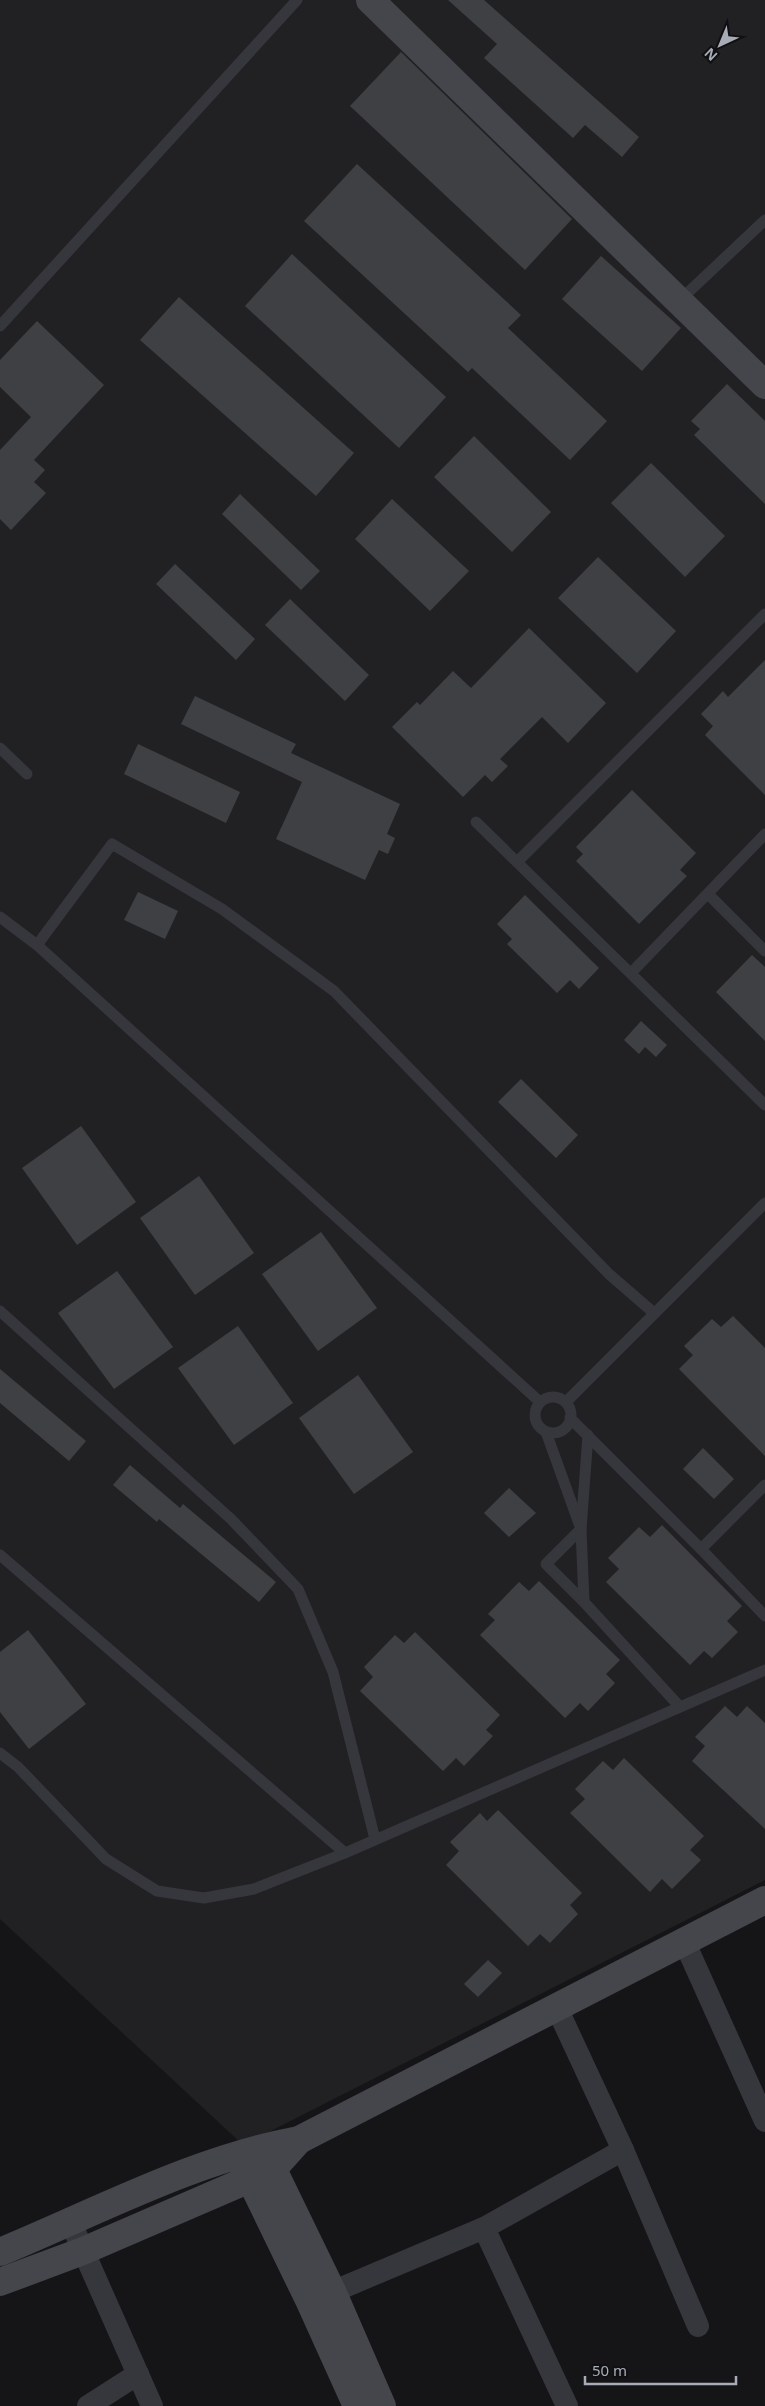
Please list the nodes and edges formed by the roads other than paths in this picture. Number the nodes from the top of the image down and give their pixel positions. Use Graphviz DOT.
graph roads {
  1 [pos="297,0"];
  2 [pos="370,0"];
  3 [pos="765,220"];
  4 [pos="679,302"];
  5 [pos="0,326"];
  6 [pos="765,385"];
  7 [pos="765,614"];
  8 [pos="0,748"];
  9 [pos="27,774"];
  10 [pos="476,822"];
  11 [pos="765,834"];
  12 [pos="517,862"];
  13 [pos="708,894"];
  14 [pos="0,918"];
  15 [pos="37,946"];
  16 [pos="765,951"];
  17 [pos="631,973"];
  18 [pos="765,1105"];
  19 [pos="765,1204"];
  20 [pos="0,1311"];
  21 [pos="654,1313"];
  22 [pos="540,1402"];
  23 [pos="566,1402"];
  24 [pos="570,1418"];
  25 [pos="546,1432"];
  26 [pos="588,1435"];
  27 [pos="765,1485"];
  28 [pos="581,1529"];
  29 [pos="701,1548"];
  30 [pos="0,1554"];
  31 [pos="584,1602"];
  32 [pos="765,1616"];
  33 [pos="765,1670"];
  34 [pos="680,1707"];
  35 [pos="0,1753"];
  36 [pos="375,1839"];
  37 [pos="345,1853"];
  38 [pos="765,1900"];
  39 [pos="684,1941"];
  40 [pos="556,2006"];
  41 [pos="765,2121"];
  42 [pos="623,2150"];
  43 [pos="256,2162"];
  44 [pos="71,2223"];
  45 [pos="484,2228"];
  46 [pos="84,2251"];
  47 [pos="0,2252"];
  48 [pos="0,2282"];
  49 [pos="321,2297"];
  50 [pos="698,2326"];
  51 [pos="138,2374"];
  52 [pos="88,2406"];
  53 [pos="152,2406"];
  54 [pos="357,2406"];
  55 [pos="382,2406"];
  56 [pos="567,2406"];
  1 -- 5 [label="lane"];
  2 -- 4 [label="street"];
  3 -- 4 [label="lane"];
  4 -- 6 [label="street"];
  7 -- 12 [label="lane"];
  8 -- 9 [label="lane"];
  10 -- 12 [label="lane"];
  11 -- 13 [label="lane"];
  12 -- 17 [label="lane"];
  13 -- 16 [label="lane"];
  13 -- 17 [label="lane"];
  14 -- 15 [label="lane"];
  15 -- 21 [label="lane"];
  15 -- 22 [label="lane"];
  17 -- 18 [label="lane"];
  19 -- 21 [label="lane"];
  20 -- 36 [label="lane"];
  21 -- 23 [label="lane"];
  22 -- 23 [label="lane"];
  22 -- 25 [label="lane"];
  23 -- 24 [label="lane"];
  24 -- 25 [label="lane"];
  24 -- 26 [label="lane"];
  25 -- 28 [label="lane"];
  26 -- 28 [label="lane"];
  26 -- 29 [label="lane"];
  27 -- 29 [label="lane"];
  28 -- 31 [label="lane"];
  28 -- 31 [label="lane"];
  29 -- 32 [label="lane"];
  30 -- 37 [label="lane"];
  31 -- 34 [label="lane"];
  33 -- 34 [label="lane"];
  34 -- 36 [label="lane"];
  35 -- 37 [label="lane"];
  36 -- 37 [label="lane"];
  38 -- 39 [label="street"];
  39 -- 40 [label="street"];
  39 -- 41 [label="street"];
  40 -- 42 [label="street"];
  40 -- 43 [label="street"];
  42 -- 45 [label="street"];
  42 -- 50 [label="street"];
  43 -- 44 [label="street"];
  43 -- 46 [label="street"];
  43 -- 49 [label="street"];
  44 -- 46 [label="street"];
  44 -- 47 [label="street"];
  45 -- 49 [label="street"];
  45 -- 56 [label="street"];
  46 -- 48 [label="street"];
  46 -- 51 [label="street"];
  49 -- 54 [label="street"];
  49 -- 55 [label="street"];
  51 -- 52 [label="street"];
  51 -- 53 [label="street"];
}
